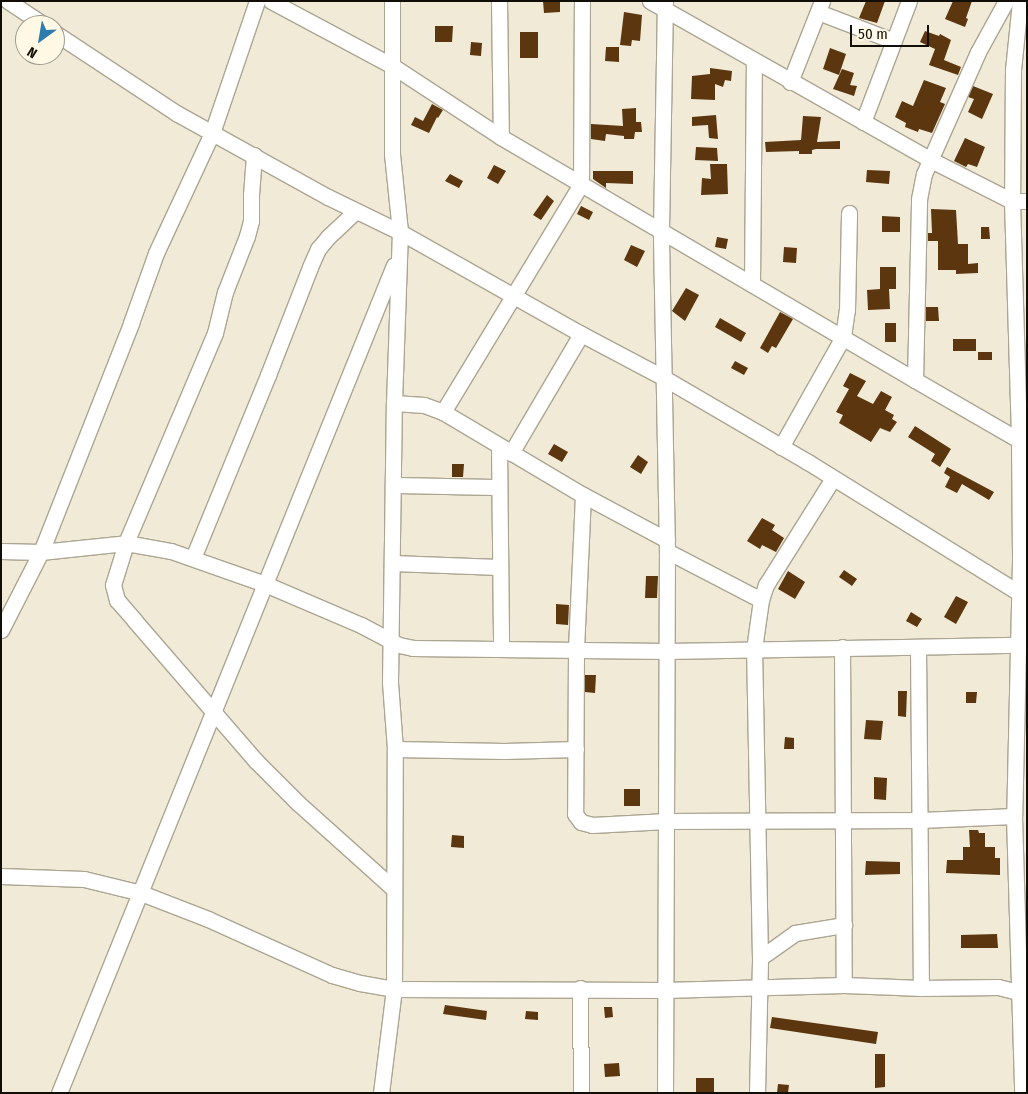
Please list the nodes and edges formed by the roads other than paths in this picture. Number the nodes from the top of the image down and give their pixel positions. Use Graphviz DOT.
graph roads {
  1 [pos="258,1"];
  2 [pos="271,1"];
  3 [pos="392,1"];
  4 [pos="499,1"];
  5 [pos="582,1"];
  6 [pos="650,1"];
  7 [pos="909,1"];
  8 [pos="1006,1"];
  9 [pos="1020,1"];
  10 [pos="9,4"];
  11 [pos="666,6"];
  12 [pos="820,6"];
  13 [pos="27,15"];
  14 [pos="65,40"];
  15 [pos="894,41"];
  16 [pos="754,62"];
  17 [pos="391,65"];
  18 [pos="790,82"];
  19 [pos="1019,113"];
  20 [pos="863,122"];
  21 [pos="212,133"];
  22 [pos="501,137"];
  23 [pos="254,155"];
  24 [pos="929,159"];
  25 [pos="581,184"];
  26 [pos="1019,201"];
  27 [pos="356,211"];
  28 [pos="849,213"];
  29 [pos="661,230"];
  30 [pos="400,232"];
  31 [pos="399,252"];
  32 [pos="752,284"];
  33 [pos="1021,294"];
  34 [pos="514,296"];
  35 [pos="581,334"];
  36 [pos="843,337"];
  37 [pos="664,378"];
  38 [pos="915,380"];
  39 [pos="394,403"];
  40 [pos="443,412"];
  41 [pos="1023,440"];
  42 [pos="781,447"];
  43 [pos="505,449"];
  44 [pos="833,478"];
  45 [pos="393,485"];
  46 [pos="498,487"];
  47 [pos="583,495"];
  48 [pos="126,543"];
  49 [pos="667,546"];
  50 [pos="1,551"];
  51 [pos="41,552"];
  52 [pos="192,558"];
  53 [pos="392,563"];
  54 [pos="499,568"];
  55 [pos="265,584"];
  56 [pos="1023,596"];
  57 [pos="761,600"];
  58 [pos="1,630"];
  59 [pos="391,641"];
  60 [pos="1018,645"];
  61 [pos="842,647"];
  62 [pos="918,647"];
  63 [pos="501,648"];
  64 [pos="754,649"];
  65 [pos="576,650"];
  66 [pos="666,651"];
  67 [pos="213,713"];
  68 [pos="1021,731"];
  69 [pos="395,749"];
  70 [pos="576,749"];
  71 [pos="1014,816"];
  72 [pos="845,819"];
  73 [pos="757,820"];
  74 [pos="920,820"];
  75 [pos="667,821"];
  76 [pos="1021,853"];
  77 [pos="1,876"];
  78 [pos="394,889"];
  79 [pos="141,893"];
  80 [pos="844,925"];
  81 [pos="760,958"];
  82 [pos="844,985"];
  83 [pos="580,988"];
  84 [pos="758,988"];
  85 [pos="921,988"];
  86 [pos="394,989"];
  87 [pos="664,990"];
  88 [pos="1023,993"];
  89 [pos="59,1093"];
  90 [pos="381,1093"];
  91 [pos="581,1093"];
  92 [pos="664,1093"];
  93 [pos="757,1093"];
  94 [pos="1022,1093"];
  1 -- 21 [label="street"];
  2 -- 17 [label="street"];
  3 -- 17 [label="street"];
  4 -- 22 [label="street"];
  5 -- 25 [label="street"];
  6 -- 11 [label="street"];
  7 -- 15 [label="street"];
  8 -- 24 [label="street"];
  9 -- 19 [label="street"];
  10 -- 13 [label="street"];
  11 -- 16 [label="street"];
  11 -- 29 [label="street"];
  12 -- 15 [label="street"];
  12 -- 18 [label="street"];
  14 -- 21 [label="street"];
  15 -- 20 [label="street"];
  16 -- 18 [label="street"];
  16 -- 32 [label="street"];
  17 -- 22 [label="street"];
  17 -- 30 [label="street"];
  18 -- 20 [label="street"];
  19 -- 26 [label="street"];
  20 -- 24 [label="street"];
  21 -- 23 [label="street"];
  21 -- 51 [label="street"];
  22 -- 25 [label="street"];
  23 -- 27 [label="street"];
  23 -- 48 [label="street"];
  24 -- 26 [label="street"];
  24 -- 38 [label="street"];
  25 -- 29 [label="street"];
  25 -- 34 [label="street"];
  26 -- 33 [label="street"];
  27 -- 30 [label="street"];
  27 -- 52 [label="street"];
  28 -- 36 [label="street"];
  29 -- 32 [label="street"];
  29 -- 37 [label="street"];
  30 -- 31 [label="street"];
  30 -- 34 [label="street"];
  31 -- 39 [label="street"];
  31 -- 55 [label="street"];
  32 -- 36 [label="street"];
  33 -- 41 [label="street"];
  34 -- 35 [label="street"];
  34 -- 40 [label="street"];
  35 -- 37 [label="street"];
  35 -- 43 [label="street"];
  36 -- 38 [label="street"];
  36 -- 42 [label="street"];
  37 -- 42 [label="street"];
  37 -- 49 [label="street"];
  38 -- 41 [label="street"];
  39 -- 40 [label="street"];
  39 -- 45 [label="street"];
  40 -- 43 [label="street"];
  41 -- 56 [label="street"];
  42 -- 44 [label="street"];
  43 -- 46 [label="street"];
  43 -- 47 [label="street"];
  44 -- 56 [label="street"];
  44 -- 57 [label="street"];
  45 -- 46 [label="street"];
  45 -- 53 [label="street"];
  46 -- 54 [label="street"];
  47 -- 49 [label="street"];
  47 -- 65 [label="street"];
  48 -- 51 [label="street"];
  48 -- 52 [label="street"];
  48 -- 67 [label="street"];
  49 -- 57 [label="street"];
  49 -- 66 [label="street"];
  50 -- 51 [label="street"];
  51 -- 58 [label="street"];
  52 -- 55 [label="street"];
  53 -- 54 [label="street"];
  53 -- 59 [label="street"];
  54 -- 63 [label="street"];
  55 -- 59 [label="street"];
  55 -- 67 [label="street"];
  56 -- 60 [label="street"];
  57 -- 64 [label="street"];
  59 -- 63 [label="street"];
  59 -- 69 [label="street"];
  60 -- 62 [label="street"];
  60 -- 68 [label="street"];
  61 -- 62 [label="street"];
  61 -- 64 [label="street"];
  61 -- 72 [label="street"];
  62 -- 74 [label="street"];
  63 -- 65 [label="street"];
  64 -- 66 [label="street"];
  64 -- 73 [label="street"];
  65 -- 66 [label="street"];
  65 -- 70 [label="street"];
  66 -- 75 [label="street"];
  67 -- 78 [label="street"];
  67 -- 79 [label="street"];
  68 -- 71 [label="street"];
  69 -- 70 [label="street"];
  69 -- 78 [label="street"];
  70 -- 75 [label="street"];
  71 -- 74 [label="street"];
  71 -- 76 [label="street"];
  72 -- 73 [label="street"];
  72 -- 74 [label="street"];
  72 -- 80 [label="street"];
  73 -- 75 [label="street"];
  73 -- 81 [label="street"];
  74 -- 85 [label="street"];
  75 -- 87 [label="street"];
  76 -- 88 [label="street"];
  77 -- 79 [label="street"];
  78 -- 86 [label="street"];
  79 -- 86 [label="street"];
  79 -- 89 [label="street"];
  80 -- 81 [label="street"];
  80 -- 82 [label="street"];
  81 -- 84 [label="street"];
  82 -- 84 [label="street"];
  82 -- 85 [label="street"];
  83 -- 86 [label="street"];
  83 -- 87 [label="street"];
  83 -- 91 [label="street"];
  84 -- 87 [label="street"];
  84 -- 93 [label="street"];
  85 -- 88 [label="street"];
  86 -- 90 [label="street"];
  87 -- 92 [label="street"];
  88 -- 94 [label="street"];
}
